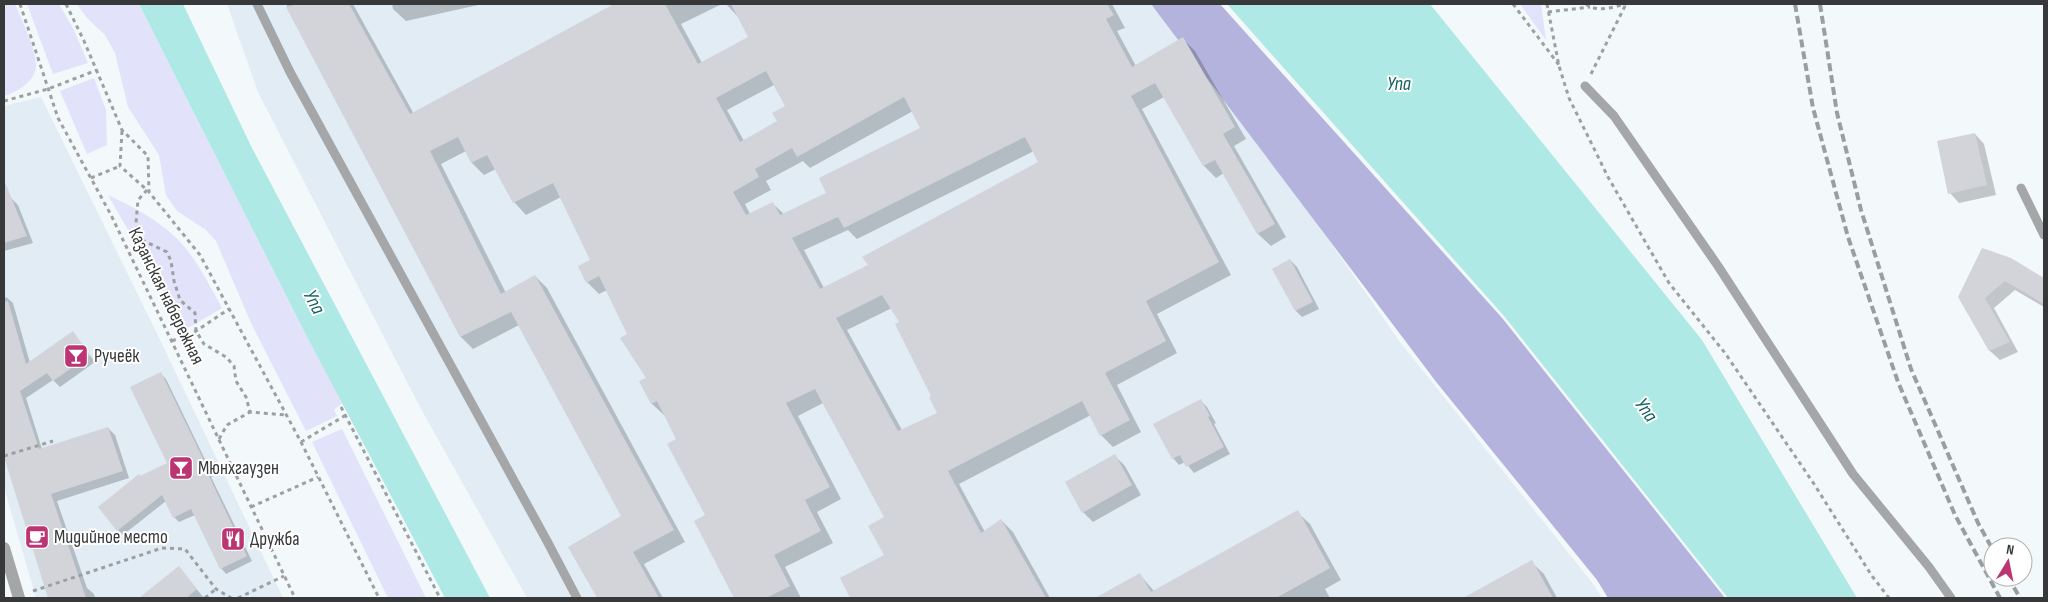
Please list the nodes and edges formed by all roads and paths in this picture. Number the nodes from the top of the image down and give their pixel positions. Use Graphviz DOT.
graph roads {
  1 [pos="20,4"];
  2 [pos="66,4"];
  3 [pos="258,4"];
  4 [pos="1512,4"];
  5 [pos="1547,4"];
  6 [pos="1586,4"];
  7 [pos="1626,4"];
  8 [pos="1590,7"];
  9 [pos="1548,12"];
  10 [pos="1559,66"];
  11 [pos="97,70"];
  12 [pos="1585,86"];
  13 [pos="48,89"];
  14 [pos="1570,98"];
  15 [pos="4,101"];
  16 [pos="122,130"];
  17 [pos="120,166"];
  18 [pos="91,178"];
  19 [pos="2021,188"];
  20 [pos="148,191"];
  21 [pos="2044,235"];
  22 [pos="229,309"];
  23 [pos="196,331"];
  24 [pos="172,341"];
  25 [pos="341,406"];
  26 [pos="250,412"];
  27 [pos="286,415"];
  28 [pos="346,415"];
  29 [pos="219,439"];
  30 [pos="53,441"];
  31 [pos="301,442"];
  32 [pos="4,456"];
  33 [pos="318,477"];
  34 [pos="251,507"];
  35 [pos="4,548"];
  36 [pos="284,576"];
  37 [pos="216,589"];
  38 [pos="18,597"];
  39 [pos="205,598"];
  40 [pos="231,598"];
  41 [pos="238,598"];
  42 [pos="295,598"];
  43 [pos="379,598"];
  44 [pos="440,598"];
  45 [pos="577,598"];
  46 [pos="1889,598"];
  47 [pos="1952,598"];
  1 -- 13 [label="path, Казанская набережная"];
  2 -- 11 [label="path"];
  3 -- 45 [label="lane"];
  4 -- 10 [label="path"];
  5 -- 9 [label="path"];
  6 -- 8 [label="path"];
  7 -- 8 [label="path"];
  7 -- 12 [label="path"];
  8 -- 9 [label="path"];
  9 -- 10 [label="path"];
  10 -- 14 [label="path"];
  11 -- 13 [label="path"];
  11 -- 16 [label="path"];
  12 -- 14 [label="path"];
  12 -- 47 [label="lane"];
  13 -- 15 [label="path"];
  13 -- 18 [label="path, Казанская набережная"];
  14 -- 46 [label="path"];
  16 -- 17 [label="path"];
  16 -- 20 [label="path"];
  17 -- 18 [label="path"];
  17 -- 20 [label="path"];
  18 -- 24 [label="path, Казанская набережная"];
  19 -- 21 [label="lane"];
  20 -- 22 [label="path"];
  20 -- 23 [label="path"];
  22 -- 23 [label="path"];
  22 -- 27 [label="path"];
  23 -- 24 [label="path"];
  23 -- 26 [label="path"];
  24 -- 29 [label="path, Казанская набережная"];
  25 -- 28 [label="path"];
  26 -- 27 [label="path"];
  26 -- 29 [label="path"];
  27 -- 31 [label="path"];
  28 -- 31 [label="path"];
  28 -- 44 [label="path"];
  29 -- 34 [label="path, Казанская набережная"];
  30 -- 32 [label="path"];
  31 -- 33 [label="path"];
  33 -- 34 [label="path"];
  33 -- 43 [label="path"];
  34 -- 36 [label="path, Казанская набережная"];
  35 -- 38 [label="street"];
  36 -- 41 [label="path"];
  36 -- 42 [label="path, Казанская набережная"];
  37 -- 38 [label="path"];
  37 -- 39 [label="path"];
  37 -- 40 [label="path"];
}
